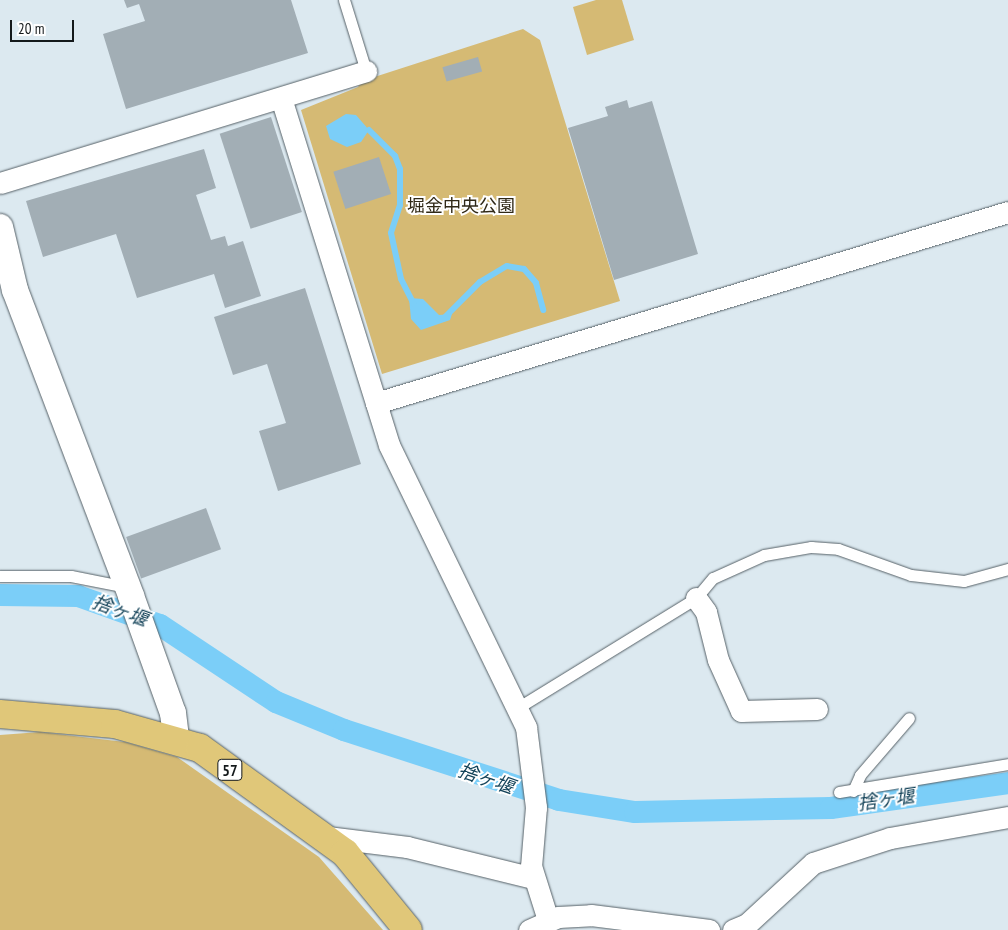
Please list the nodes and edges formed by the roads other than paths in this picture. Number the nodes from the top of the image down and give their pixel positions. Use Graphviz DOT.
graph roads {
  1 [pos="344,0"];
  2 [pos="366,71"];
  3 [pos="281,98"];
  4 [pos="0,183"];
  5 [pos="1008,212"];
  6 [pos="0,226"];
  7 [pos="376,404"];
  8 [pos="1008,568"];
  9 [pos="0,576"];
  10 [pos="129,592"];
  11 [pos="696,598"];
  12 [pos="519,707"];
  13 [pos="817,710"];
  14 [pos="0,714"];
  15 [pos="909,718"];
  16 [pos="176,739"];
  17 [pos="1008,764"];
  18 [pos="852,791"];
  19 [pos="839,792"];
  20 [pos="1008,817"];
  21 [pos="327,837"];
  22 [pos="533,878"];
  23 [pos="548,920"];
  24 [pos="408,930"];
  25 [pos="529,930"];
  26 [pos="709,930"];
  27 [pos="733,930"];
  1 -- 2 [label="lane"];
  2 -- 3 [label="street"];
  3 -- 4 [label="street"];
  3 -- 7 [label="street"];
  5 -- 7 [label="street"];
  6 -- 10 [label="street"];
  7 -- 12 [label="street"];
  8 -- 11 [label="lane"];
  9 -- 10 [label="lane"];
  10 -- 16 [label="street"];
  11 -- 12 [label="lane"];
  11 -- 13 [label="street"];
  12 -- 22 [label="street"];
  14 -- 16 [label="main road, 57"];
  15 -- 18 [label="lane"];
  16 -- 21 [label="main road, 57"];
  17 -- 18 [label="lane"];
  18 -- 19 [label="lane"];
  20 -- 27 [label="street"];
  21 -- 22 [label="street"];
  21 -- 24 [label="main road, 57"];
  22 -- 23 [label="street"];
  23 -- 25 [label="street"];
  23 -- 26 [label="street"];
}
